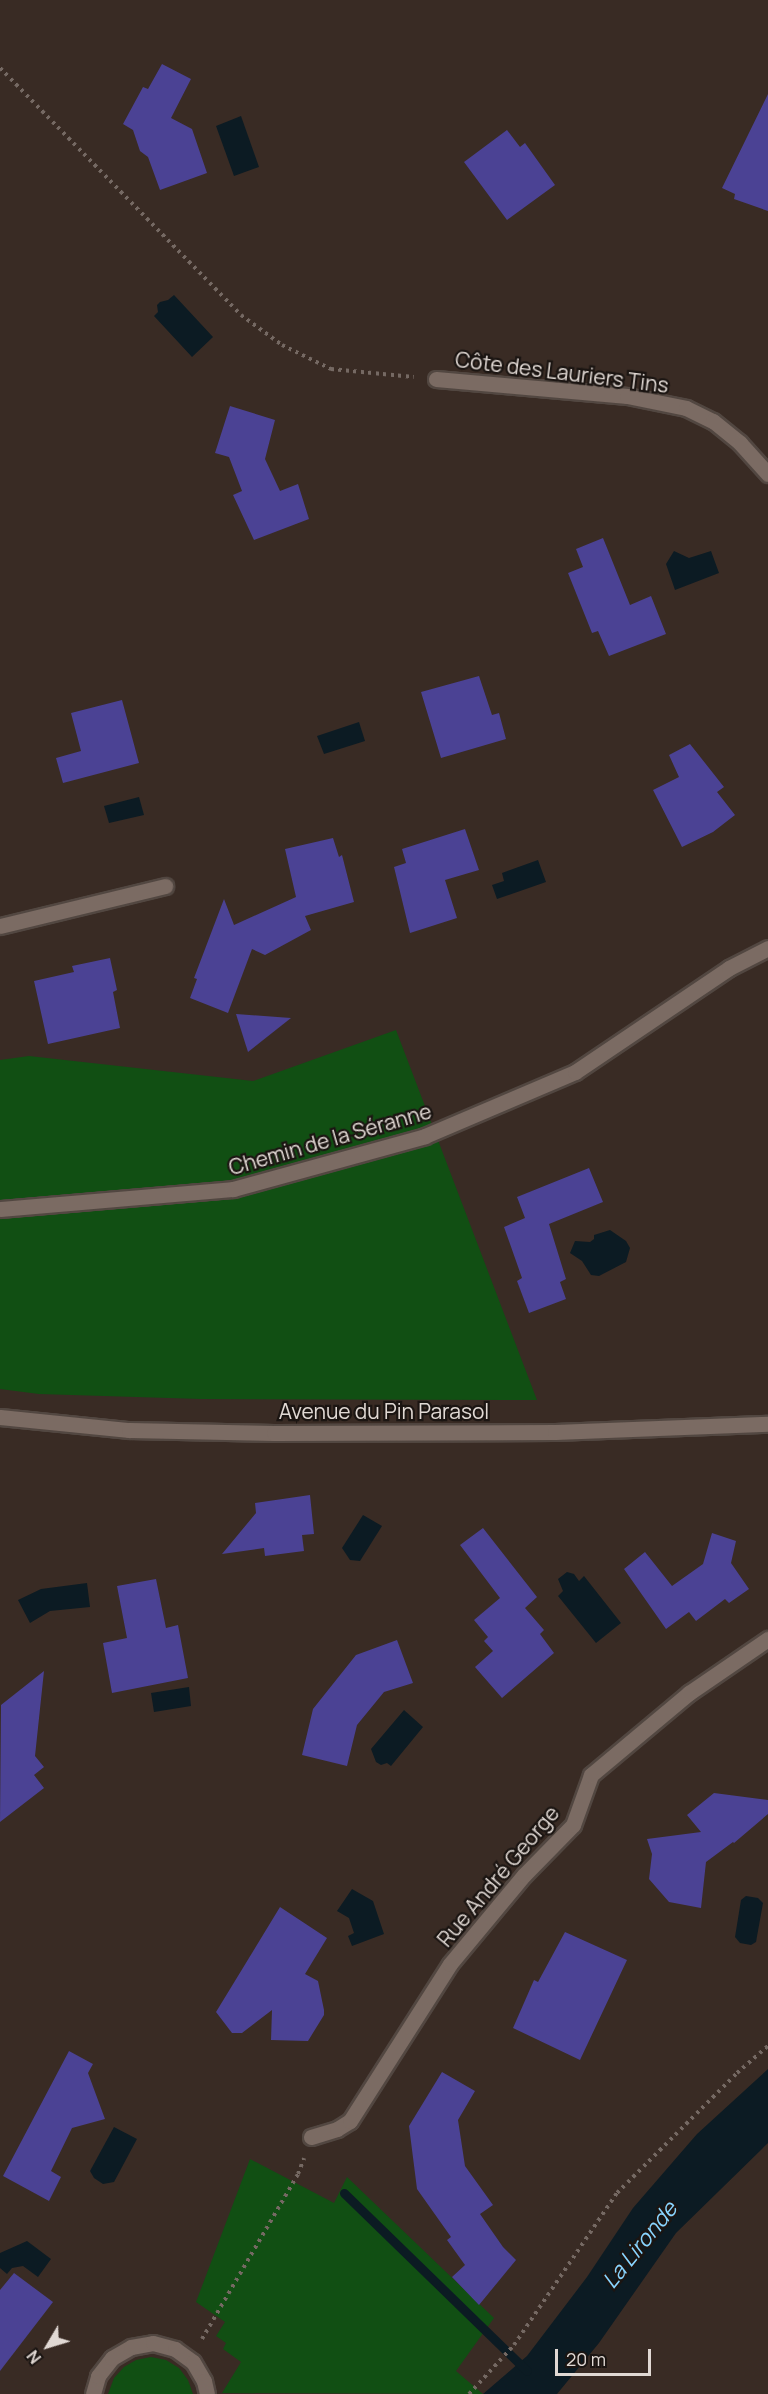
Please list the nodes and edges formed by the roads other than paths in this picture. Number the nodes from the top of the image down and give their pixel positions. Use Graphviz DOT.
graph roads {
  1 [pos="436,378"];
  2 [pos="768,474"];
  3 [pos="165,886"];
  4 [pos="0,926"];
  5 [pos="768,948"];
  6 [pos="0,1209"];
  7 [pos="0,1417"];
  8 [pos="768,1424"];
  9 [pos="768,1640"];
  10 [pos="311,2137"];
  11 [pos="93,2394"];
  12 [pos="207,2394"];
  1 -- 2 [label="street, Côte des Lauriers Tins"];
  3 -- 4 [label="street"];
  5 -- 6 [label="street, Chemin de la Séranne"];
  7 -- 8 [label="street, Avenue du Pin Parasol"];
  9 -- 10 [label="street, Rue André George"];
  11 -- 12 [label="street"];
}
